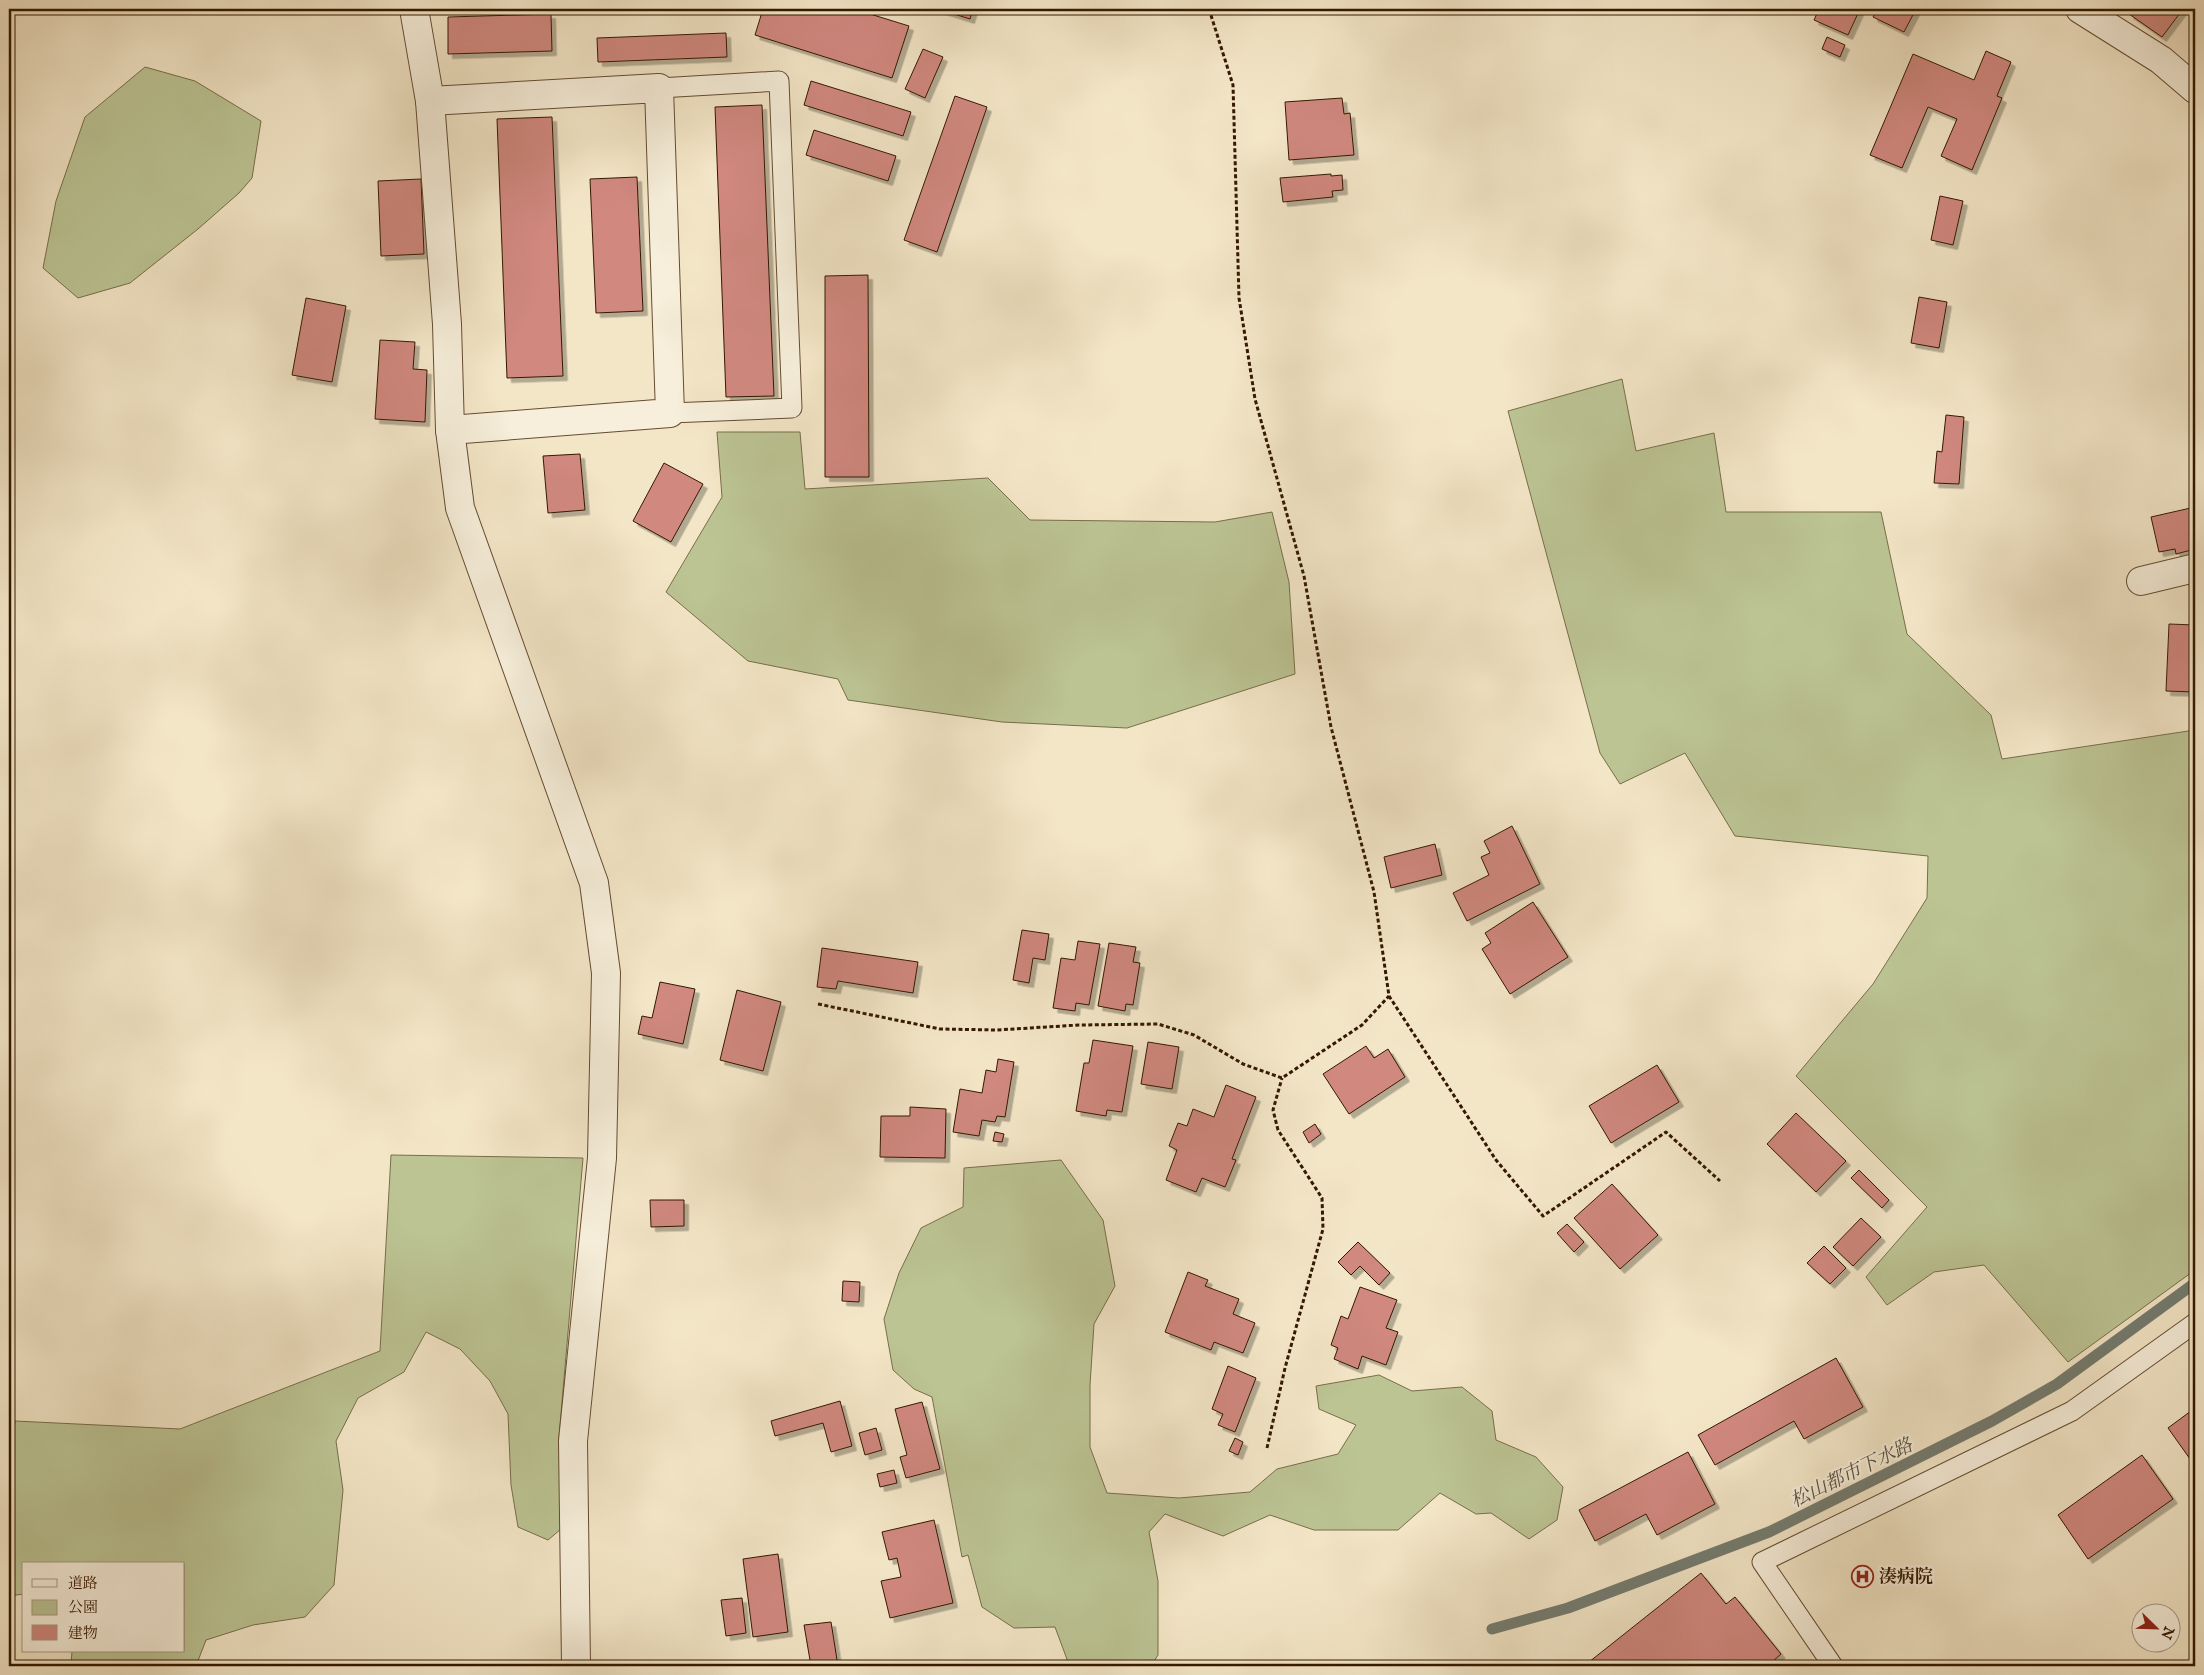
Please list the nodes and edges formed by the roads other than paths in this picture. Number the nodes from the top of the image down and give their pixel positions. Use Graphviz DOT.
graph roads {
  1 [pos="414,9"];
  2 [pos="2081,9"];
  3 [pos="659,88"];
  4 [pos="2195,89"];
  5 [pos="430,101"];
  6 [pos="670,413"];
  7 [pos="450,430"];
  8 [pos="2195,568"];
  9 [pos="2141,581"];
  10 [pos="2195,1323"];
  11 [pos="576,1666"];
  12 [pos="1833,1666"];
  1 -- 5 [label="street"];
  2 -- 4 [label="street"];
  3 -- 5 [label="street"];
  3 -- 6 [label="street"];
  3 -- 6 [label="lane"];
  5 -- 7 [label="street"];
  6 -- 7 [label="street"];
  7 -- 11 [label="street"];
  8 -- 9 [label="street"];
  10 -- 12 [label="lane"];
}
